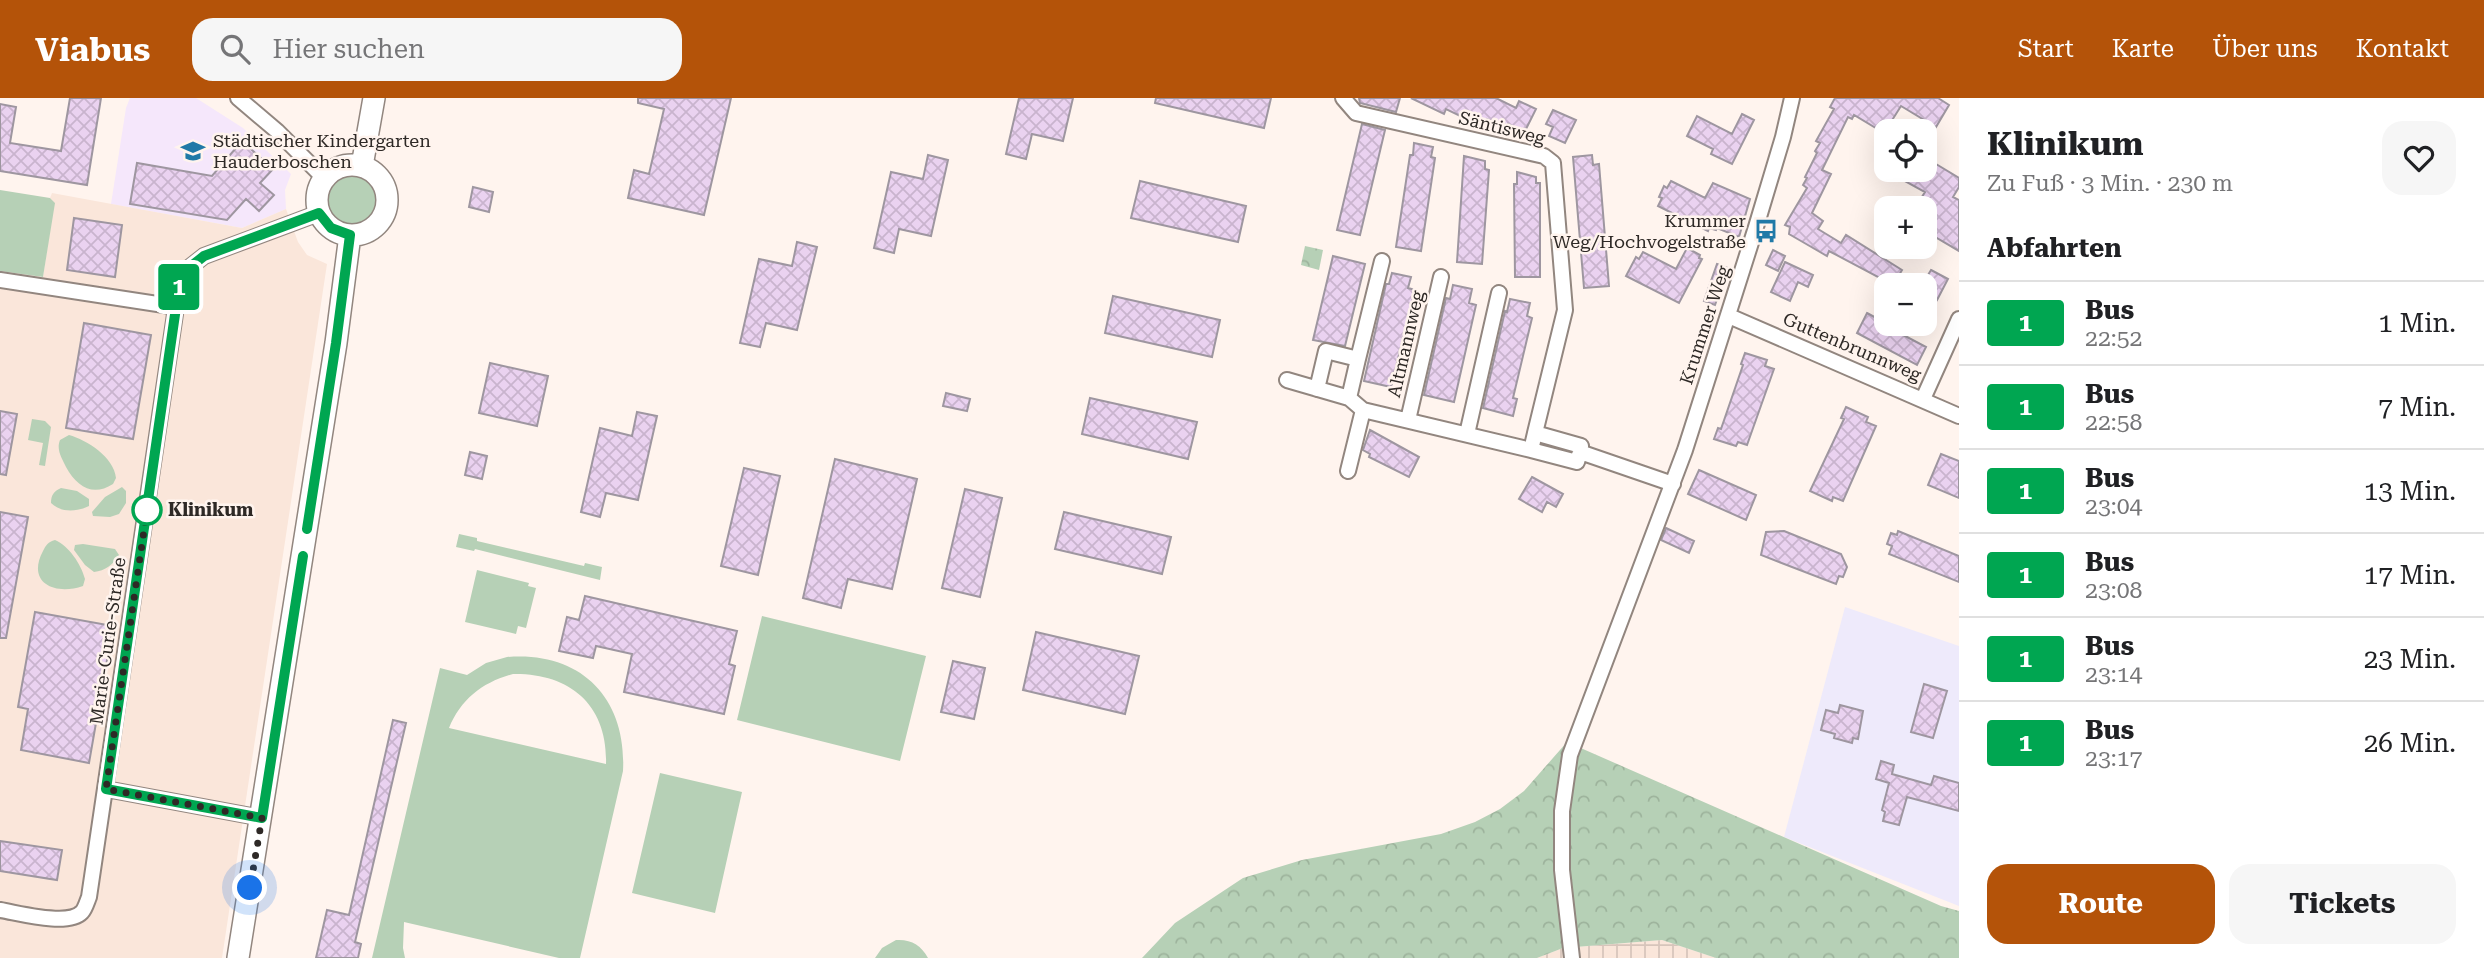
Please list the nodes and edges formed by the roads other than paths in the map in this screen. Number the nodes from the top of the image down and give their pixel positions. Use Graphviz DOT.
graph roads {
  1 [pos="238,98"];
  2 [pos="374,98"];
  3 [pos="1343,98"];
  4 [pos="1792,98"];
  5 [pos="362,166"];
  6 [pos="324,178"];
  7 [pos="319,213"];
  8 [pos="350,235"];
  9 [pos="1382,261"];
  10 [pos="1441,277"];
  11 [pos="0,280"];
  12 [pos="1499,293"];
  13 [pos="177,307"];
  14 [pos="1729,316"];
  15 [pos="1959,319"];
  16 [pos="1358,359"];
  17 [pos="1287,380"];
  18 [pos="1317,389"];
  19 [pos="1349,398"];
  20 [pos="1923,399"];
  21 [pos="1363,410"];
  22 [pos="1959,416"];
  23 [pos="1408,420"];
  24 [pos="1535,433"];
  25 [pos="1467,434"];
  26 [pos="1531,450"];
  27 [pos="1580,452"];
  28 [pos="1348,471"];
  29 [pos="1673,484"];
  30 [pos="106,789"];
  31 [pos="262,818"];
  32 [pos="0,911"];
  33 [pos="238,958"];
  34 [pos="1572,958"];
  1 -- 6 [label="street"];
  2 -- 5 [label="main road"];
  3 -- 24 [label="street, Säntisweg"];
  4 -- 14 [label="street, Krummer Weg"];
  5 -- 6 [label="main road"];
  5 -- 8 [label="main road"];
  6 -- 7 [label="main road"];
  7 -- 8 [label="main road"];
  7 -- 13 [label="street, Marie-Curie-Straße"];
  8 -- 31 [label="main road"];
  9 -- 16 [label="street"];
  10 -- 23 [label="street, Altmannweg"];
  11 -- 13 [label="street"];
  12 -- 25 [label="street"];
  13 -- 30 [label="street, Marie-Curie-Straße"];
  14 -- 20 [label="street, Guttenbrunnweg"];
  14 -- 29 [label="street, Krummer Weg"];
  15 -- 20 [label="street"];
  16 -- 18 [label="street"];
  16 -- 19 [label="street"];
  17 -- 18 [label="street, Altmannweg"];
  18 -- 19 [label="street, Altmannweg"];
  19 -- 21 [label="street, Altmannweg"];
  20 -- 22 [label="street, Guttenbrunnweg"];
  21 -- 23 [label="street, Altmannweg"];
  21 -- 28 [label="street, Altmannweg"];
  23 -- 25 [label="street, Altmannweg"];
  24 -- 26 [label="street"];
  24 -- 27 [label="street, Altmannweg"];
  25 -- 26 [label="street, Altmannweg"];
  26 -- 27 [label="street, Altmannweg"];
  27 -- 29 [label="street, Altmannweg"];
  29 -- 34 [label="street, Krummer Weg"];
  30 -- 31 [label="street"];
  30 -- 32 [label="street, Marie-Curie-Straße"];
  31 -- 33 [label="main road"];
}
